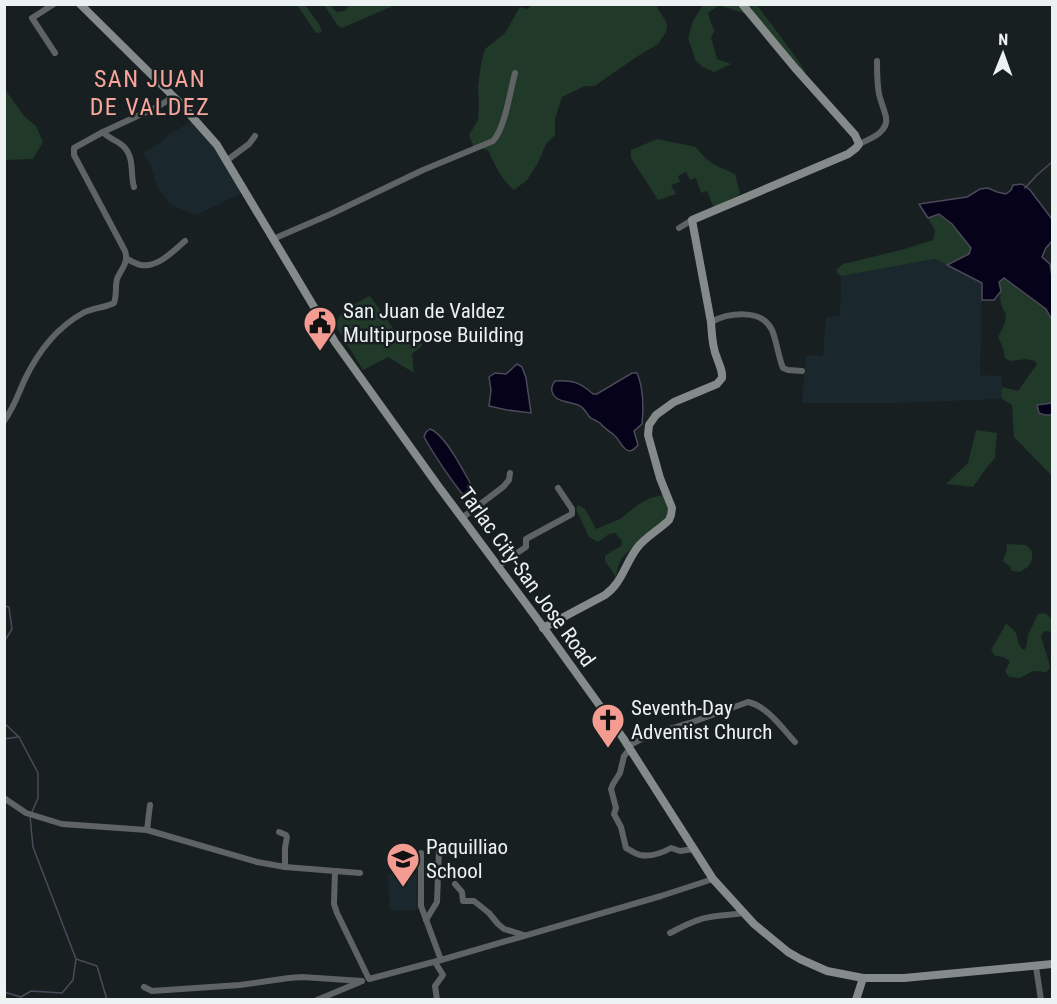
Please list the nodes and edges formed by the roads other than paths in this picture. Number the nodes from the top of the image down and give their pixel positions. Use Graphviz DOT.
graph roads {
  1 [pos="54,4"];
  2 [pos="80,4"];
  3 [pos="742,4"];
  4 [pos="55,53"];
  5 [pos="877,61"];
  6 [pos="515,73"];
  7 [pos="173,97"];
  8 [pos="104,132"];
  9 [pos="255,136"];
  10 [pos="859,144"];
  11 [pos="226,161"];
  12 [pos="134,188"];
  13 [pos="692,220"];
  14 [pos="679,228"];
  15 [pos="273,239"];
  16 [pos="185,241"];
  17 [pos="127,259"];
  18 [pos="711,322"];
  19 [pos="802,371"];
  20 [pos="4,421"];
  21 [pos="510,474"];
  22 [pos="558,488"];
  23 [pos="462,518"];
  24 [pos="498,566"];
  25 [pos="543,628"];
  26 [pos="795,742"];
  27 [pos="629,748"];
  28 [pos="4,798"];
  29 [pos="150,805"];
  30 [pos="147,831"];
  31 [pos="279,832"];
  32 [pos="439,849"];
  33 [pos="694,849"];
  34 [pos="421,853"];
  35 [pos="285,867"];
  36 [pos="335,871"];
  37 [pos="360,873"];
  38 [pos="713,879"];
  39 [pos="454,884"];
  40 [pos="743,913"];
  41 [pos="426,920"];
  42 [pos="670,933"];
  43 [pos="524,936"];
  44 [pos="438,961"];
  45 [pos="1053,964"];
  46 [pos="1036,967"];
  47 [pos="863,978"];
  48 [pos="366,980"];
  49 [pos="144,987"];
  50 [pos="317,999"];
  51 [pos="437,999"];
  52 [pos="856,999"];
  53 [pos="1041,999"];
  1 -- 4 [label="street"];
  2 -- 7 [label="main road, Tarlac City-San Jose Road"];
  3 -- 10 [label="main road"];
  5 -- 10 [label="street"];
  6 -- 15 [label="street"];
  7 -- 8 [label="street"];
  7 -- 11 [label="main road, Tarlac City-San Jose Road"];
  8 -- 12 [label="street"];
  8 -- 17 [label="street"];
  9 -- 11 [label="street"];
  10 -- 13 [label="main road"];
  11 -- 15 [label="main road, Tarlac City-San Jose Road"];
  13 -- 14 [label="street"];
  13 -- 18 [label="main road"];
  15 -- 23 [label="main road, Tarlac City-San Jose Road"];
  16 -- 17 [label="street"];
  17 -- 20 [label="street"];
  18 -- 19 [label="street"];
  18 -- 25 [label="main road"];
  21 -- 23 [label="street"];
  22 -- 24 [label="street"];
  23 -- 24 [label="main road, Tarlac City-San Jose Road"];
  24 -- 25 [label="main road, Tarlac City-San Jose Road"];
  25 -- 27 [label="main road, Tarlac City-San Jose Road"];
  26 -- 27 [label="street"];
  27 -- 33 [label="main road, Tarlac City-San Jose Road"];
  27 -- 33 [label="street"];
  28 -- 30 [label="street"];
  29 -- 30 [label="street"];
  30 -- 35 [label="street"];
  31 -- 35 [label="street"];
  32 -- 41 [label="street"];
  33 -- 38 [label="main road, Tarlac City-San Jose Road"];
  34 -- 41 [label="street"];
  35 -- 36 [label="street"];
  36 -- 37 [label="street"];
  36 -- 48 [label="street"];
  38 -- 40 [label="main road, Tarlac City-San Jose Road"];
  38 -- 43 [label="street"];
  39 -- 43 [label="street"];
  40 -- 42 [label="street"];
  40 -- 47 [label="main road, Tarlac City-San Jose Road"];
  41 -- 44 [label="street"];
  43 -- 44 [label="street"];
  44 -- 48 [label="street"];
  44 -- 51 [label="street"];
  45 -- 46 [label="main road, Tarlac City-San Jose Road"];
  46 -- 47 [label="main road, Tarlac City-San Jose Road"];
  46 -- 53 [label="street"];
  47 -- 52 [label="main road"];
  48 -- 49 [label="street"];
  48 -- 50 [label="street"];
}
